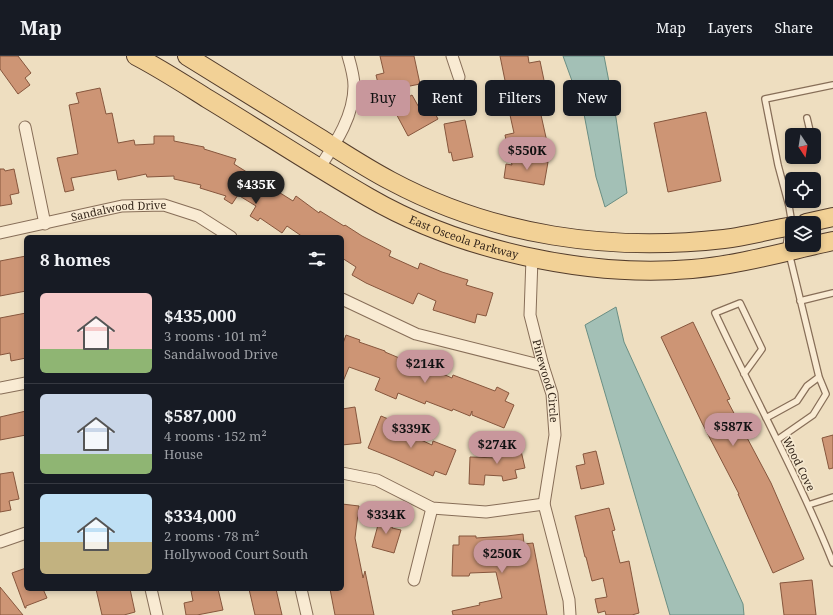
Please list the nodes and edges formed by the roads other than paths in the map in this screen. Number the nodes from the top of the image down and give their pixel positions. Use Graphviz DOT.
graph roads {
  1 [pos="136,56"];
  2 [pos="187,56"];
  3 [pos="348,56"];
  4 [pos="452,56"];
  5 [pos="459,77"];
  6 [pos="833,85"];
  7 [pos="807,118"];
  8 [pos="25,128"];
  9 [pos="809,128"];
  10 [pos="333,146"];
  11 [pos="320,167"];
  12 [pos="790,216"];
  13 [pos="833,217"];
  14 [pos="821,220"];
  15 [pos="45,224"];
  16 [pos="785,227"];
  17 [pos="0,234"];
  18 [pos="228,235"];
  19 [pos="833,241"];
  20 [pos="658,244"];
  21 [pos="821,244"];
  22 [pos="785,252"];
  23 [pos="788,252"];
  24 [pos="532,258"];
  25 [pos="833,293"];
  26 [pos="344,300"];
  27 [pos="800,301"];
  28 [pos="543,366"];
  29 [pos="744,374"];
  30 [pos="819,377"];
  31 [pos="24,383"];
  32 [pos="0,388"];
  33 [pos="766,418"];
  34 [pos="777,440"];
  35 [pos="344,473"];
  36 [pos="833,498"];
  37 [pos="544,504"];
  38 [pos="808,505"];
  39 [pos="432,508"];
  40 [pos="24,534"];
  41 [pos="0,542"];
  42 [pos="833,563"];
  43 [pos="414,580"];
  44 [pos="151,591"];
  45 [pos="301,591"];
  46 [pos="157,615"];
  47 [pos="306,615"];
  48 [pos="570,615"];
  1 -- 11 [label="main road, East Osceola Parkway"];
  2 -- 10 [label="main road, East Osceola Parkway"];
  3 -- 10 [label="street"];
  4 -- 5 [label="street"];
  6 -- 12 [label="lane"];
  7 -- 9 [label="lane"];
  8 -- 15 [label="street"];
  10 -- 11 [label="street"];
  10 -- 20 [label="main road, East Osceola Parkway"];
  11 -- 24 [label="main road, East Osceola Parkway"];
  13 -- 14 [label="main road"];
  15 -- 17 [label="street, Sandalwood Drive"];
  15 -- 18 [label="street, Sandalwood Drive"];
  16 -- 20 [label="main road, East Osceola Parkway"];
  19 -- 21 [label="main road, East Osceola Parkway"];
  20 -- 24 [label="main road"];
  22 -- 24 [label="main road, East Osceola Parkway"];
  23 -- 27 [label="lane"];
  24 -- 28 [label="street, Pinewood Circle"];
  25 -- 27 [label="lane"];
  26 -- 28 [label="street"];
  27 -- 30 [label="lane"];
  28 -- 37 [label="street, Pinewood Circle"];
  29 -- 29 [label="lane, Wood Cove"];
  29 -- 33 [label="lane, Wood Cove"];
  30 -- 33 [label="lane"];
  30 -- 34 [label="lane"];
  31 -- 32 [label="street"];
  33 -- 34 [label="lane, Wood Cove"];
  34 -- 38 [label="lane, Wood Cove"];
  35 -- 39 [label="street"];
  36 -- 38 [label="lane"];
  37 -- 39 [label="street"];
  37 -- 48 [label="street, Pinewood Circle"];
  38 -- 42 [label="lane, Wood Cove"];
  39 -- 43 [label="street"];
  40 -- 41 [label="street"];
  44 -- 46 [label="street"];
  45 -- 47 [label="street"];
}
